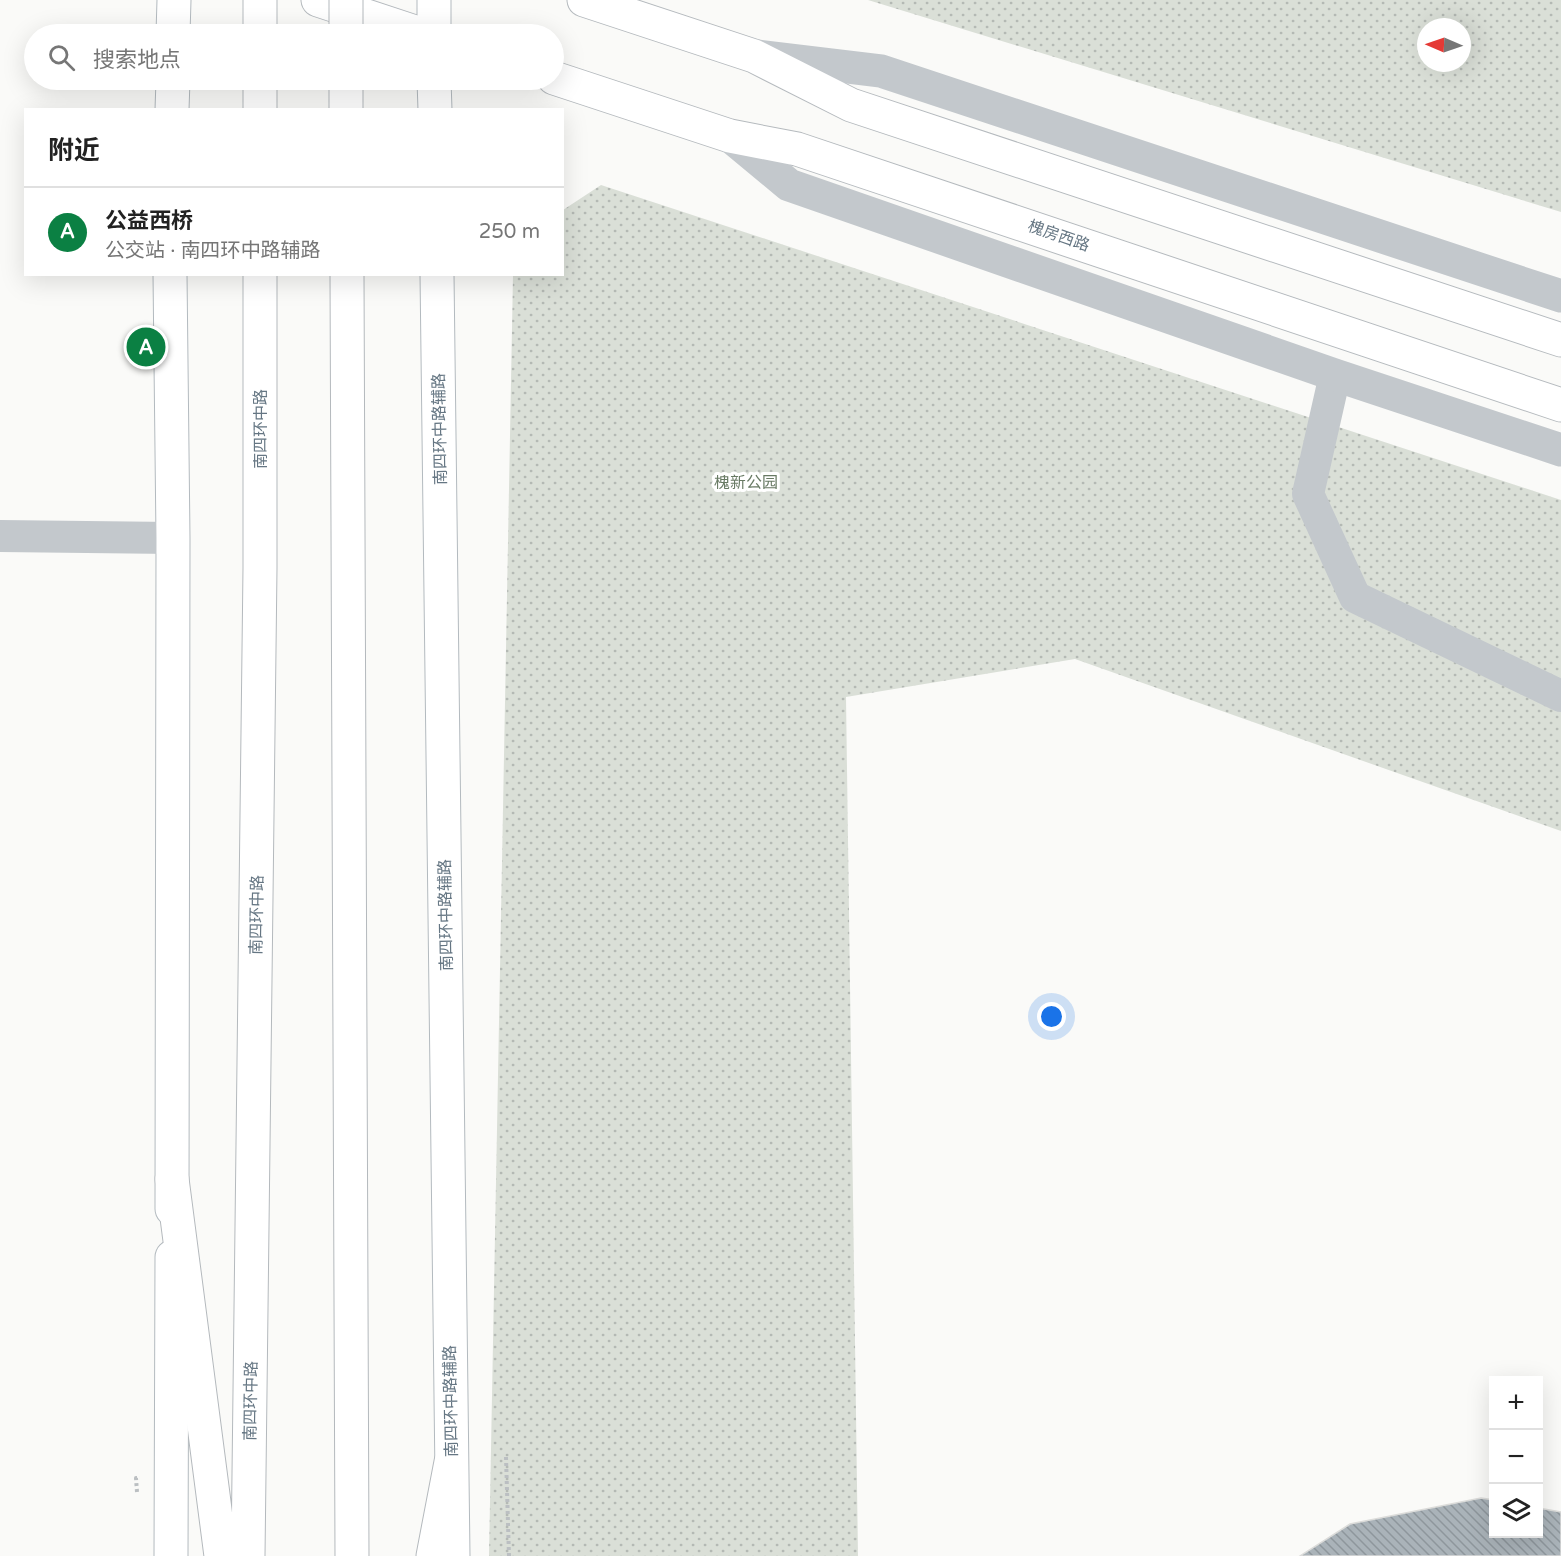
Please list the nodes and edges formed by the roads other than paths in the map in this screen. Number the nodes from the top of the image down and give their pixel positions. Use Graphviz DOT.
graph roads {
  1 [pos="174,0"];
  2 [pos="260,0"];
  3 [pos="318,0"];
  4 [pos="346,0"];
  5 [pos="434,0"];
  6 [pos="584,0"];
  7 [pos="173,24"];
  8 [pos="260,24"];
  9 [pos="346,24"];
  10 [pos="391,24"];
  11 [pos="434,24"];
  12 [pos="754,56"];
  13 [pos="564,81"];
  14 [pos="173,90"];
  15 [pos="260,90"];
  16 [pos="346,90"];
  17 [pos="434,90"];
  18 [pos="172,108"];
  19 [pos="260,108"];
  20 [pos="346,108"];
  21 [pos="435,108"];
  22 [pos="730,136"];
  23 [pos="170,276"];
  24 [pos="261,276"];
  25 [pos="347,276"];
  26 [pos="437,276"];
  27 [pos="1561,296"];
  28 [pos="1561,340"];
  29 [pos="1335,375"];
  30 [pos="1561,405"];
  31 [pos="1561,450"];
  32 [pos="0,536"];
  33 [pos="173,538"];
  34 [pos="1561,696"];
  35 [pos="172,1179"];
  36 [pos="451,1462"];
  37 [pos="171,1556"];
  38 [pos="221,1556"];
  39 [pos="248,1556"];
  40 [pos="352,1556"];
  41 [pos="433,1556"];
  42 [pos="453,1556"];
  1 -- 7 [label="main road"];
  2 -- 8 [label="main road"];
  3 -- 10 [label="main road"];
  4 -- 9 [label="main road, bridge"];
  5 -- 11 [label="main road"];
  6 -- 12 [label="main road"];
  12 -- 27 [label="street"];
  12 -- 28 [label="main road"];
  13 -- 22 [label="main road, 槐房西路"];
  14 -- 18 [label="main road"];
  15 -- 19 [label="main road"];
  16 -- 20 [label="main road"];
  17 -- 21 [label="main road"];
  22 -- 29 [label="street"];
  22 -- 30 [label="main road, 槐房西路"];
  23 -- 33 [label="main road"];
  24 -- 39 [label="main road, 南四环中路"];
  25 -- 40 [label="main road"];
  26 -- 36 [label="main road, 南四环中路辅路"];
  29 -- 31 [label="street"];
  29 -- 34 [label="street"];
  32 -- 33 [label="street"];
  33 -- 35 [label="main road"];
  35 -- 37 [label="main road"];
  35 -- 38 [label="main road"];
  36 -- 41 [label="main road"];
  36 -- 42 [label="main road, 南四环中路辅路"];
}
